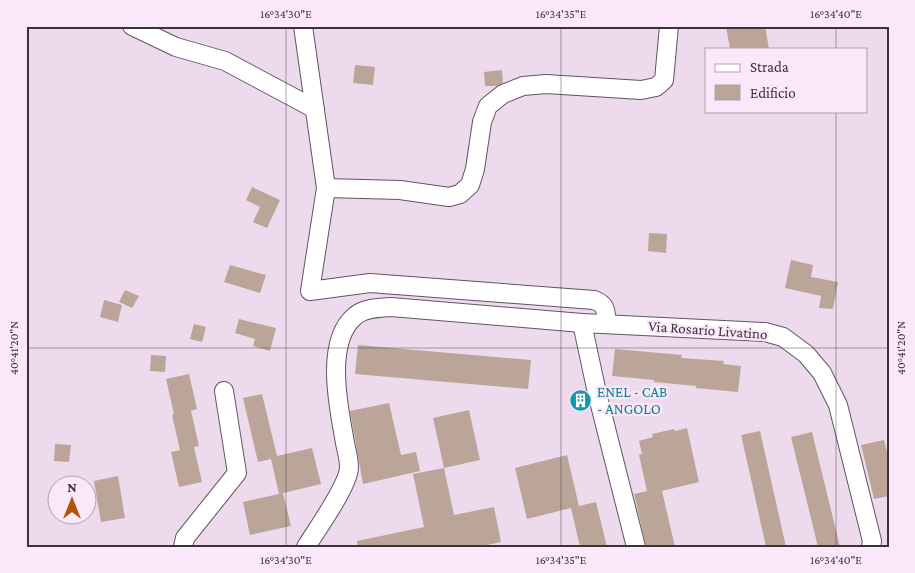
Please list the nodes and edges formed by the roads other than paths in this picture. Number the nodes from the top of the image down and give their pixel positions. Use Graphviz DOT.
graph roads {
  1 [pos="132,26"];
  2 [pos="303,26"];
  3 [pos="669,26"];
  4 [pos="315,109"];
  5 [pos="326,188"];
  6 [pos="582,323"];
  7 [pos="607,323"];
  8 [pos="224,391"];
  9 [pos="183,547"];
  10 [pos="306,547"];
  11 [pos="636,547"];
  12 [pos="871,547"];
  1 -- 4 [label="street"];
  2 -- 4 [label="street"];
  3 -- 5 [label="street"];
  4 -- 5 [label="street"];
  5 -- 7 [label="street"];
  6 -- 7 [label="street, Via Rosario Livatino"];
  6 -- 10 [label="street, Via Rosario Livatino"];
  6 -- 11 [label="street"];
  7 -- 12 [label="street, Via Rosario Livatino"];
  8 -- 9 [label="street"];
}
